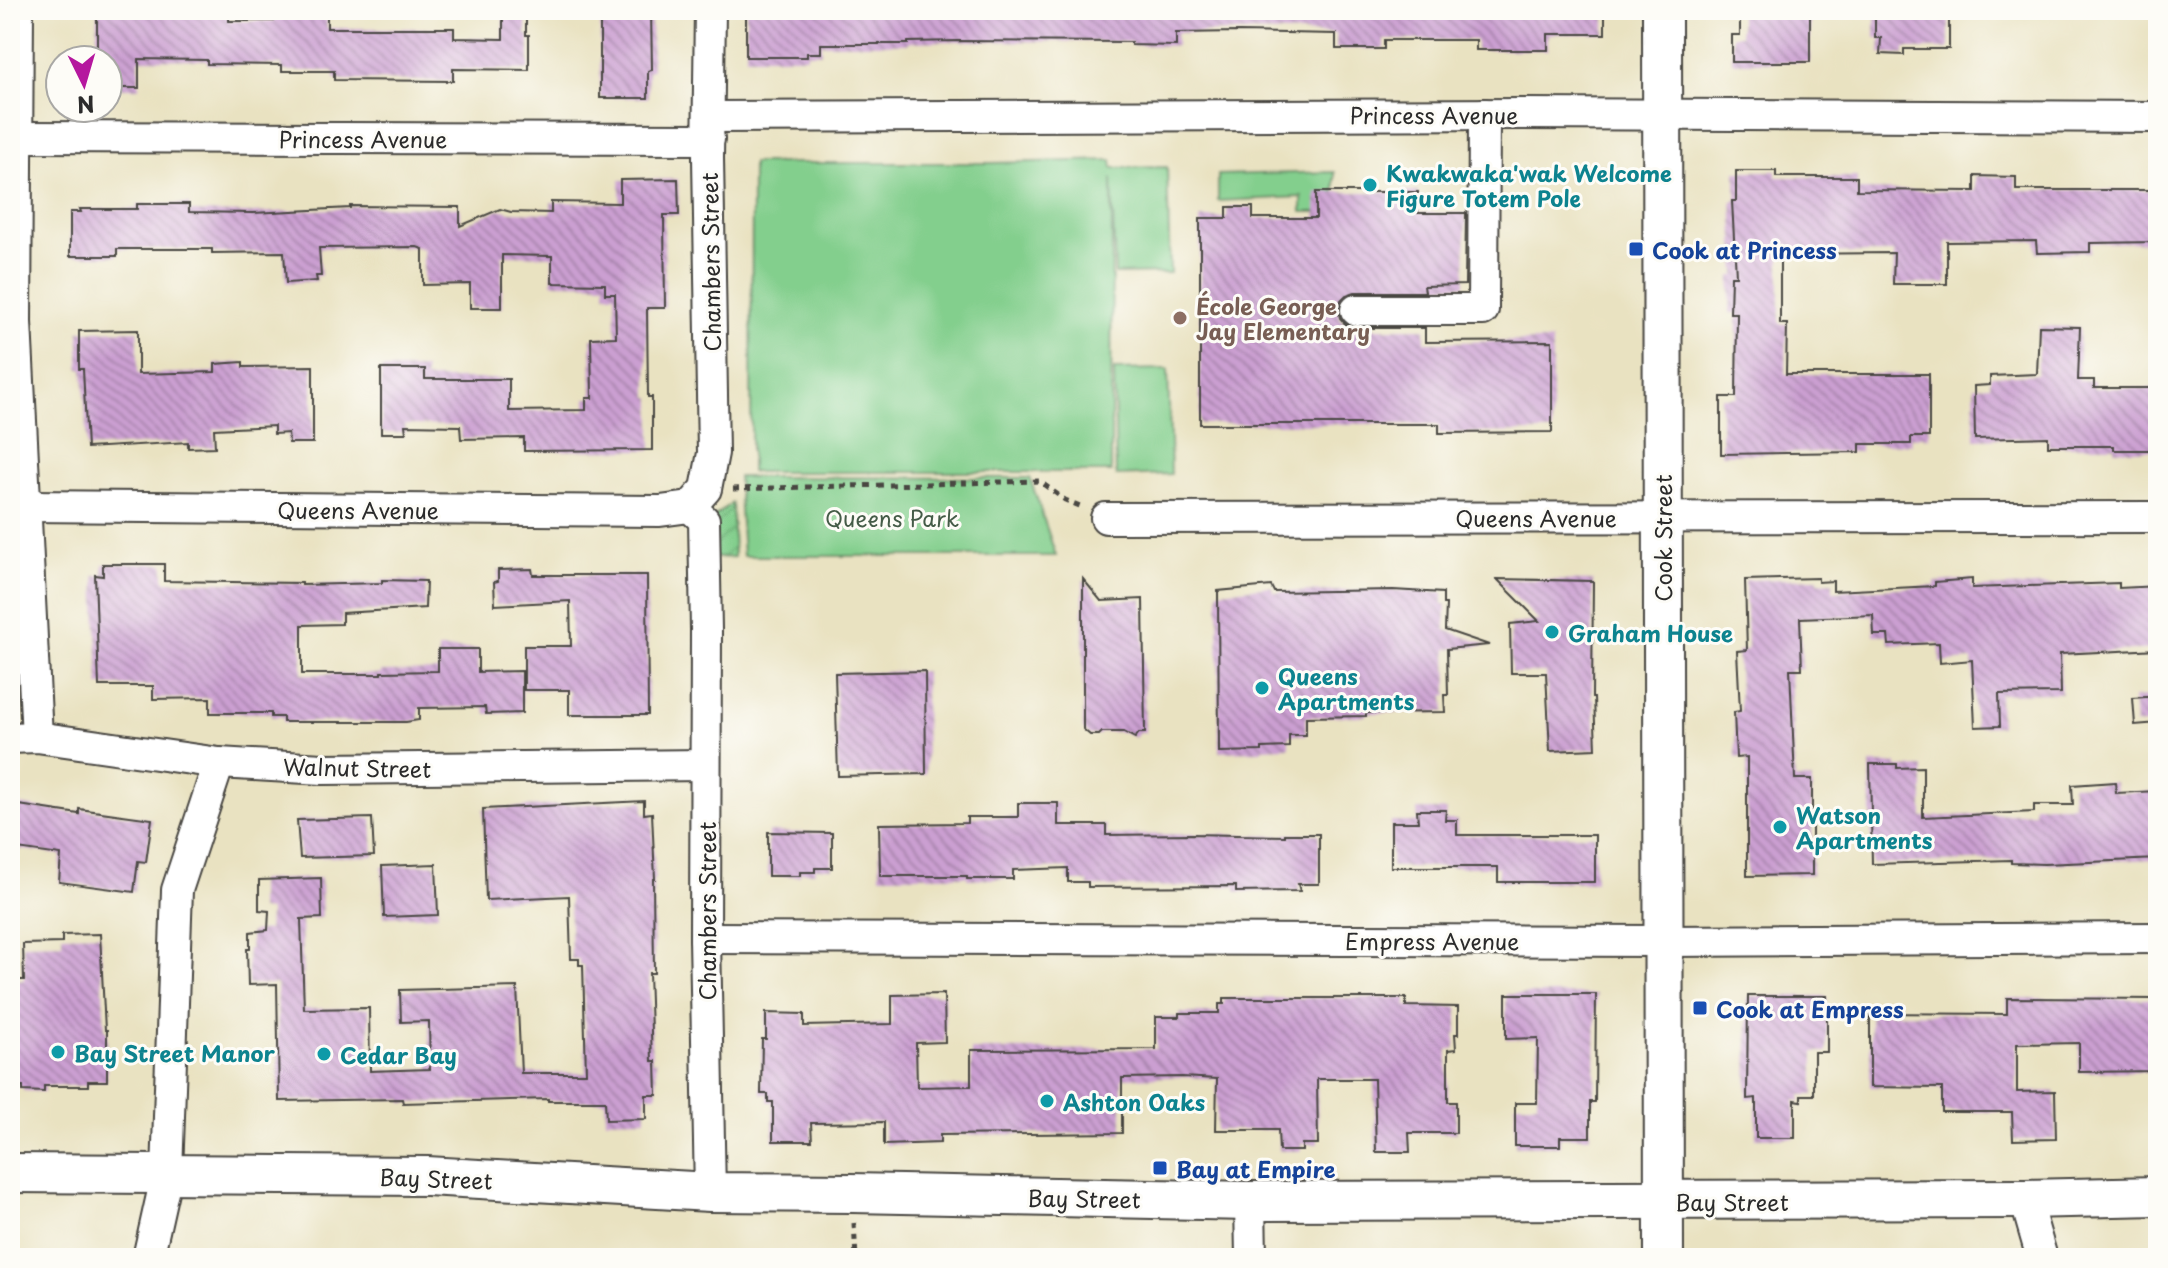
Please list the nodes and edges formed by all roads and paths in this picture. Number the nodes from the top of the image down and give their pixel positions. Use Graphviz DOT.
graph roads {
  1 [pos="18,10"];
  2 [pos="710,10"];
  3 [pos="1662,10"];
  4 [pos="1484,114"];
  5 [pos="1662,114"];
  6 [pos="2158,117"];
  7 [pos="709,128"];
  8 [pos="18,137"];
  9 [pos="1356,310"];
  10 [pos="13,322"];
  11 [pos="698,498"];
  12 [pos="26,506"];
  13 [pos="1662,516"];
  14 [pos="2158,517"];
  15 [pos="1106,518"];
  16 [pos="23,737"];
  17 [pos="219,763"];
  18 [pos="705,765"];
  19 [pos="705,938"];
  20 [pos="2158,938"];
  21 [pos="1663,941"];
  22 [pos="10,1173"];
  23 [pos="167,1173"];
  24 [pos="710,1192"];
  25 [pos="2158,1196"];
  26 [pos="2025,1199"];
  27 [pos="1250,1201"];
  28 [pos="1664,1201"];
  29 [pos="148,1258"];
  30 [pos="1251,1258"];
  31 [pos="1664,1258"];
  32 [pos="2042,1258"];
  1 -- 8 [label="street"];
  2 -- 7 [label="street, Chambers Street"];
  3 -- 5 [label="main road, Cook Street"];
  4 -- 5 [label="street, Princess Avenue"];
  4 -- 7 [label="street, Princess Avenue"];
  4 -- 9 [label="street"];
  5 -- 6 [label="street, Princess Avenue"];
  5 -- 13 [label="main road, Cook Street"];
  7 -- 8 [label="street, Princess Avenue"];
  7 -- 11 [label="street, Chambers Street"];
  8 -- 10 [label="street"];
  10 -- 12 [label="street"];
  11 -- 12 [label="street, Queens Avenue"];
  11 -- 15 [label="path"];
  11 -- 18 [label="street, Chambers Street"];
  12 -- 16 [label="street"];
  13 -- 14 [label="street, Queens Avenue"];
  13 -- 15 [label="street, Queens Avenue"];
  13 -- 21 [label="main road, Cook Street"];
  16 -- 17 [label="street, Walnut Street"];
  17 -- 18 [label="street, Walnut Street"];
  17 -- 23 [label="street"];
  18 -- 19 [label="street, Chambers Street"];
  19 -- 21 [label="street, Empress Avenue"];
  19 -- 24 [label="street, Chambers Street"];
  20 -- 21 [label="street, Empress Avenue"];
  21 -- 28 [label="main road, Cook Street"];
  22 -- 23 [label="main road, Bay Street"];
  23 -- 24 [label="main road, Bay Street"];
  23 -- 29 [label="street"];
  24 -- 27 [label="main road, Bay Street"];
  25 -- 26 [label="main road, Bay Street"];
  26 -- 28 [label="main road, Bay Street"];
  26 -- 32 [label="street"];
  27 -- 28 [label="main road, Bay Street"];
  27 -- 30 [label="street"];
  28 -- 31 [label="main road, Cook Street"];
}
